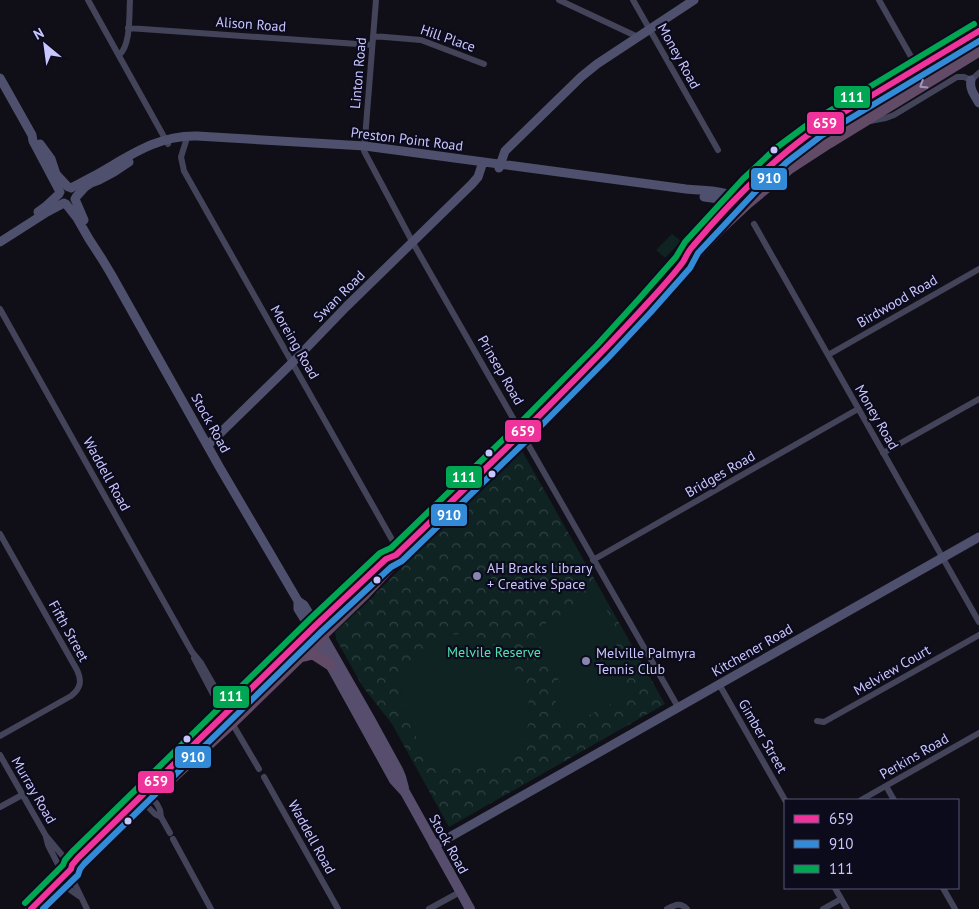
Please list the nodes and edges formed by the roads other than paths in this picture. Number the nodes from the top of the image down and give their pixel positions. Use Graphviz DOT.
graph roads {
  1 [pos="88,0"];
  2 [pos="130,0"];
  3 [pos="376,0"];
  4 [pos="560,0"];
  5 [pos="633,0"];
  6 [pos="694,0"];
  7 [pos="878,0"];
  8 [pos="128,28"];
  9 [pos="650,28"];
  10 [pos="979,31"];
  11 [pos="373,36"];
  12 [pos="638,36"];
  13 [pos="372,45"];
  14 [pos="979,51"];
  15 [pos="119,55"];
  16 [pos="484,64"];
  17 [pos="918,69"];
  18 [pos="979,73"];
  19 [pos="0,78"];
  20 [pos="972,80"];
  21 [pos="979,103"];
  22 [pos="863,122"];
  23 [pos="32,135"];
  24 [pos="167,142"];
  25 [pos="186,142"];
  26 [pos="364,149"];
  27 [pos="718,150"];
  28 [pos="779,157"];
  29 [pos="482,164"];
  30 [pos="499,166"];
  31 [pos="789,170"];
  32 [pos="70,187"];
  33 [pos="59,193"];
  34 [pos="76,198"];
  35 [pos="65,203"];
  36 [pos="740,204"];
  37 [pos="754,224"];
  38 [pos="0,237"];
  39 [pos="0,242"];
  40 [pos="413,243"];
  41 [pos="102,258"];
  42 [pos="979,269"];
  43 [pos="0,309"];
  44 [pos="828,355"];
  45 [pos="292,363"];
  46 [pos="979,399"];
  47 [pos="858,409"];
  48 [pos="522,434"];
  49 [pos="208,445"];
  50 [pos="883,453"];
  51 [pos="0,534"];
  52 [pos="979,537"];
  53 [pos="398,554"];
  54 [pos="942,558"];
  55 [pos="593,560"];
  56 [pos="979,622"];
  57 [pos="316,633"];
  58 [pos="979,635"];
  59 [pos="300,657"];
  60 [pos="330,665"];
  61 [pos="719,684"];
  62 [pos="678,707"];
  63 [pos="228,716"];
  64 [pos="817,721"];
  65 [pos="979,733"];
  66 [pos="0,736"];
  67 [pos="0,755"];
  68 [pos="259,769"];
  69 [pos="264,777"];
  70 [pos="886,786"];
  71 [pos="404,792"];
  72 [pos="22,795"];
  73 [pos="145,798"];
  74 [pos="784,799"];
  75 [pos="863,799"];
  76 [pos="893,799"];
  77 [pos="0,807"];
  78 [pos="46,836"];
  79 [pos="434,846"];
  80 [pos="78,858"];
  81 [pos="68,873"];
  82 [pos="55,885"];
  83 [pos="836,889"];
  84 [pos="945,889"];
  85 [pos="460,892"];
  86 [pos="80,896"];
  87 [pos="841,899"];
  88 [pos="30,909"];
  89 [pos="87,909"];
  90 [pos="211,909"];
  91 [pos="338,909"];
  92 [pos="429,909"];
  93 [pos="470,909"];
  94 [pos="667,909"];
  95 [pos="687,909"];
  96 [pos="823,909"];
  97 [pos="847,909"];
  98 [pos="956,909"];
  1 -- 15 [label="street"];
  2 -- 8 [label="street"];
  3 -- 11 [label="street, Linton Road"];
  4 -- 12 [label="street"];
  5 -- 9 [label="street, Money Road"];
  6 -- 9 [label="street"];
  7 -- 17 [label="street"];
  8 -- 13 [label="street, Alison Road"];
  8 -- 15 [label="street"];
  9 -- 12 [label="street"];
  9 -- 27 [label="street, Money Road"];
  10 -- 17 [label="highway"];
  11 -- 13 [label="street, Linton Road"];
  11 -- 16 [label="street, Hill Place"];
  12 -- 30 [label="street"];
  13 -- 26 [label="street, Linton Road"];
  14 -- 22 [label="highway, one-way"];
  15 -- 24 [label="street"];
  17 -- 28 [label="highway"];
  18 -- 20 [label="street"];
  19 -- 23 [label="street, Stock Road"];
  20 -- 21 [label="street"];
  20 -- 22 [label="street"];
  22 -- 31 [label="highway"];
  23 -- 32 [label="street, Stock Road"];
  23 -- 33 [label="street, Stock Road"];
  24 -- 25 [label="street, Preston Point Road"];
  24 -- 26 [label="street, Preston Point Road"];
  24 -- 32 [label="street, Preston Point Road"];
  24 -- 34 [label="street, Preston Point Road"];
  25 -- 26 [label="street, Preston Point Road"];
  25 -- 45 [label="street, Moreing Road"];
  26 -- 29 [label="street, Preston Point Road"];
  26 -- 40 [label="street, Prinsep Road"];
  28 -- 31 [label="highway"];
  28 -- 36 [label="highway"];
  29 -- 30 [label="street, Preston Point Road"];
  29 -- 40 [label="street, Swan Road"];
  30 -- 36 [label="street, Preston Point Road"];
  31 -- 36 [label="highway"];
  32 -- 33 [label="street"];
  32 -- 34 [label="street, Stock Road"];
  33 -- 35 [label="street, Stock Road"];
  33 -- 38 [label="street"];
  34 -- 35 [label="street"];
  34 -- 41 [label="street, Stock Road"];
  35 -- 39 [label="street"];
  35 -- 41 [label="street, Stock Road"];
  36 -- 48 [label="highway"];
  37 -- 44 [label="street, Money Road"];
  40 -- 45 [label="street, Swan Road"];
  40 -- 48 [label="street, Prinsep Road"];
  41 -- 49 [label="street, Stock Road"];
  42 -- 44 [label="street, Birdwood Road"];
  43 -- 63 [label="street, Waddell Road"];
  44 -- 47 [label="street, Money Road"];
  45 -- 49 [label="street, Swan Road"];
  45 -- 53 [label="street, Moreing Road"];
  46 -- 50 [label="street"];
  47 -- 50 [label="street, Money Road"];
  47 -- 55 [label="street, Bridges Road"];
  48 -- 53 [label="highway"];
  48 -- 55 [label="street, Prinsep Road"];
  49 -- 57 [label="street, Stock Road"];
  50 -- 54 [label="street, Money Road"];
  51 -- 66 [label="street, Fifth Street"];
  52 -- 54 [label="street, Kitchener Road"];
  53 -- 57 [label="highway"];
  54 -- 56 [label="street, Money Road"];
  54 -- 61 [label="street, Kitchener Road"];
  55 -- 62 [label="street, Prinsep Road"];
  57 -- 59 [label="highway"];
  57 -- 60 [label="main road, Stock Road"];
  57 -- 63 [label="highway"];
  57 -- 71 [label="main road, Stock Road"];
  58 -- 64 [label="street, Melview Court"];
  59 -- 60 [label="highway"];
  59 -- 63 [label="highway"];
  60 -- 71 [label="main road, Stock Road"];
  61 -- 62 [label="street, Kitchener Road"];
  61 -- 74 [label="street, Gimber Street"];
  62 -- 79 [label="street, Kitchener Road"];
  63 -- 68 [label="street, Waddell Road"];
  63 -- 73 [label="highway"];
  65 -- 70 [label="street, Perkins Road"];
  67 -- 72 [label="street, Murray Road"];
  69 -- 91 [label="street, Waddell Road"];
  70 -- 75 [label="street, Perkins Road"];
  70 -- 76 [label="street"];
  71 -- 79 [label="main road, Stock Road"];
  72 -- 77 [label="street"];
  72 -- 78 [label="street, Murray Road"];
  73 -- 80 [label="highway"];
  73 -- 81 [label="highway"];
  73 -- 90 [label="street"];
  78 -- 80 [label="street, Murray Road"];
  78 -- 81 [label="street, Murray Road"];
  79 -- 85 [label="main road, Stock Road"];
  80 -- 81 [label="highway"];
  81 -- 82 [label="highway"];
  81 -- 86 [label="street, Murray Road"];
  82 -- 86 [label="street"];
  82 -- 88 [label="highway"];
  83 -- 87 [label="street"];
  84 -- 98 [label="street"];
  85 -- 92 [label="street"];
  85 -- 93 [label="main road, Stock Road"];
  86 -- 89 [label="street, Murray Road"];
  87 -- 96 [label="street"];
  87 -- 97 [label="street"];
  94 -- 95 [label="street"];
}
